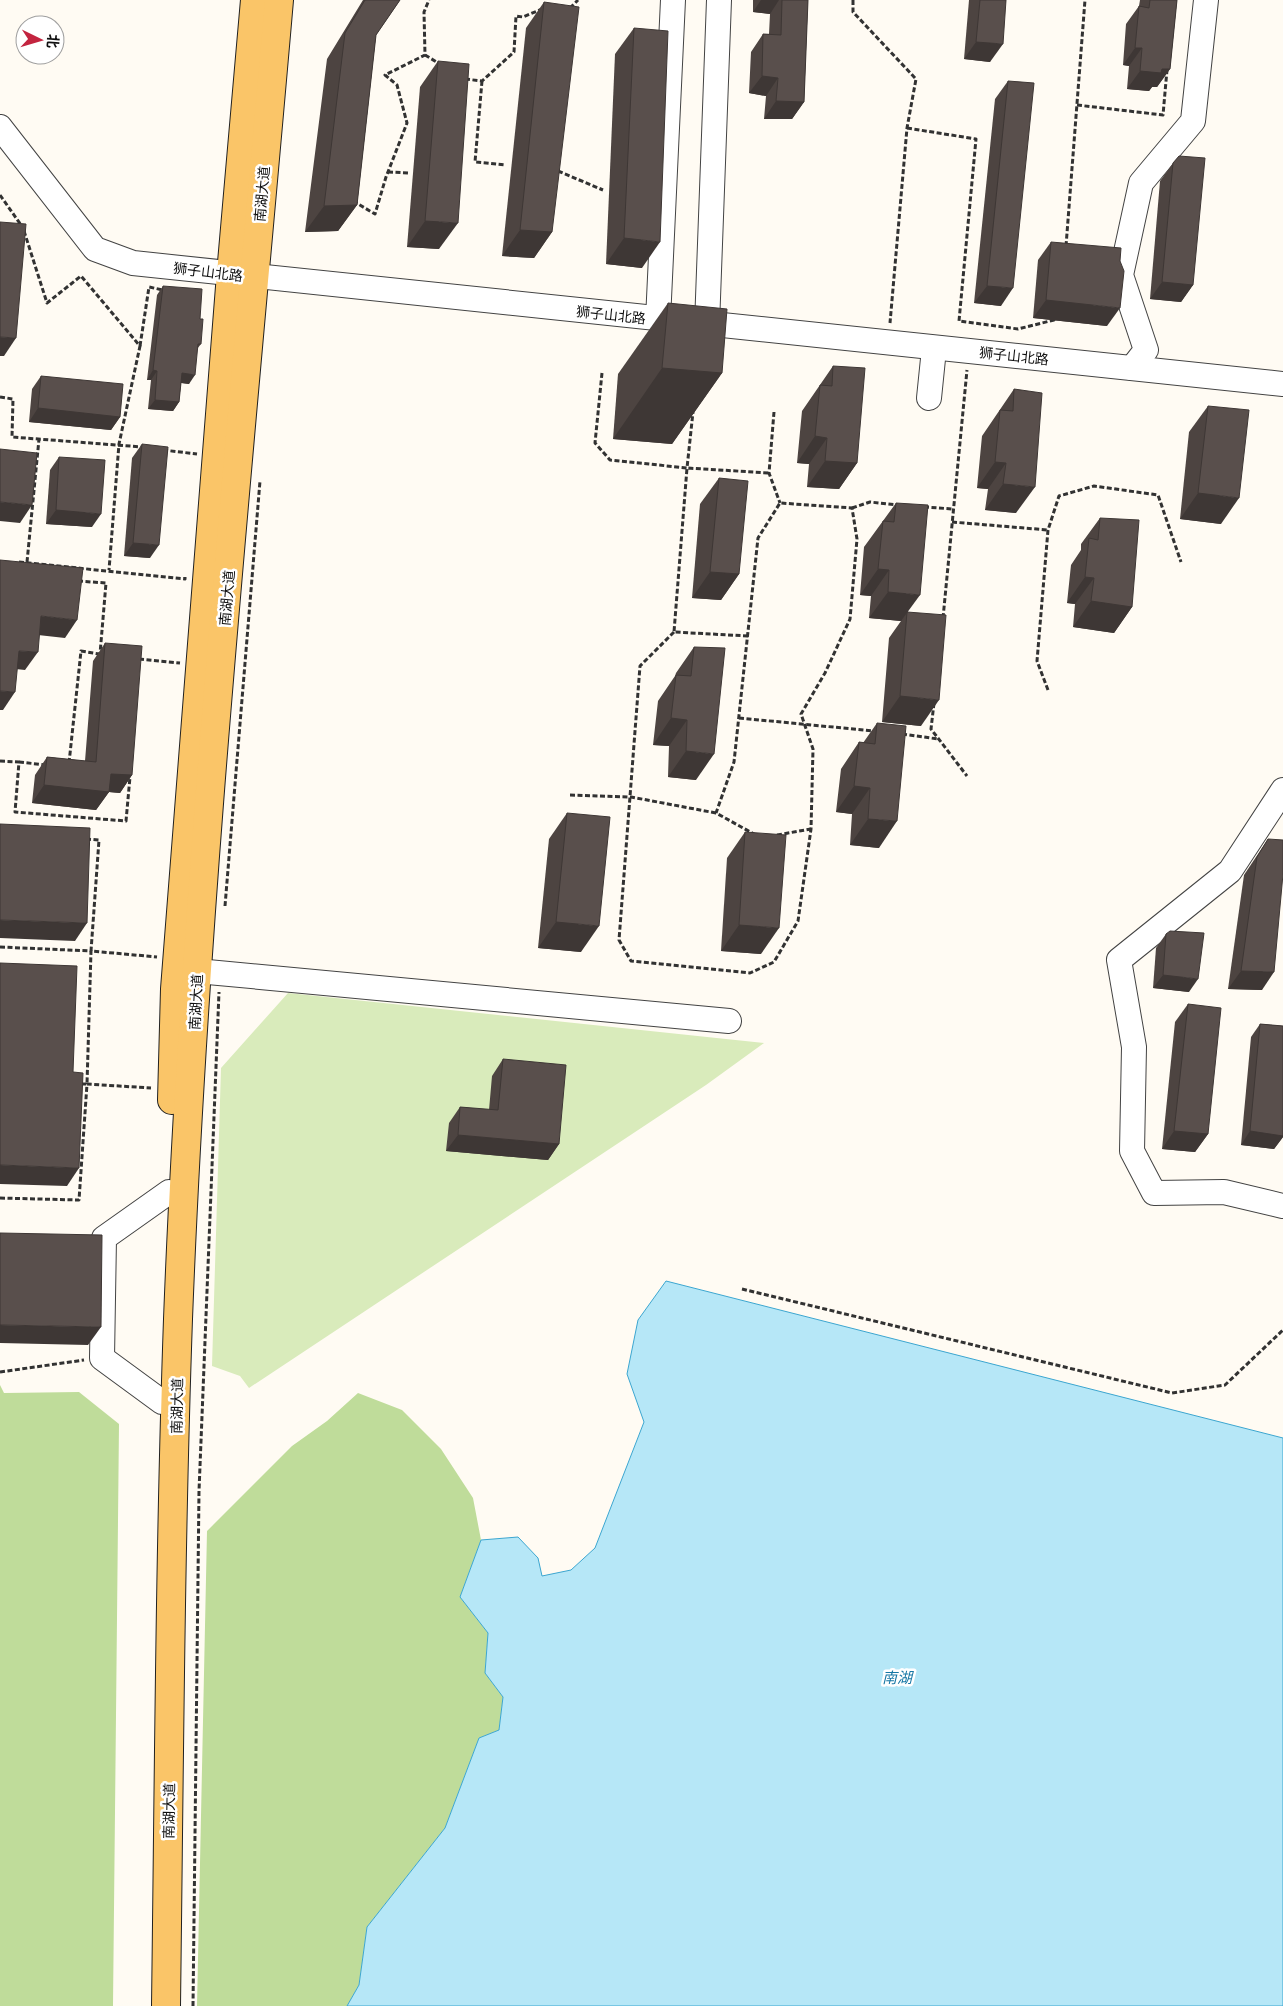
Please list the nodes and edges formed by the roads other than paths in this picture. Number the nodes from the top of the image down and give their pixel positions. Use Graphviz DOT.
graph roads {
  1 [pos="256,0"];
  2 [pos="279,0"];
  3 [pos="673,0"];
  4 [pos="719,0"];
  5 [pos="1206,0"];
  6 [pos="0,127"];
  7 [pos="243,276"];
  8 [pos="658,320"];
  9 [pos="707,325"];
  10 [pos="934,349"];
  11 [pos="1132,368"];
  12 [pos="1283,384"];
  13 [pos="929,398"];
  14 [pos="1283,790"];
  15 [pos="198,967"];
  16 [pos="729,1021"];
  17 [pos="169,1192"];
  18 [pos="1283,1206"];
  19 [pos="162,1402"];
  20 [pos="149,2006"];
  21 [pos="166,2006"];
  1 -- 7 [label="main road, 南湖大道"];
  2 -- 7 [label="main road, 南湖大道"];
  3 -- 8 [label="street"];
  4 -- 9 [label="street"];
  5 -- 11 [label="street"];
  6 -- 7 [label="street, 狮子山北路"];
  7 -- 8 [label="street, 狮子山北路"];
  7 -- 15 [label="main road, 南湖大道"];
  8 -- 9 [label="street, 狮子山北路"];
  9 -- 10 [label="street, 狮子山北路"];
  10 -- 11 [label="street, 狮子山北路"];
  10 -- 13 [label="street"];
  11 -- 12 [label="street, 狮子山北路"];
  14 -- 18 [label="street"];
  15 -- 16 [label="street"];
  15 -- 17 [label="main road, 南湖大道"];
  15 -- 21 [label="main road, 南湖大道"];
  17 -- 19 [label="main road, 南湖大道"];
  17 -- 19 [label="street"];
  19 -- 20 [label="main road, 南湖大道"];
}
